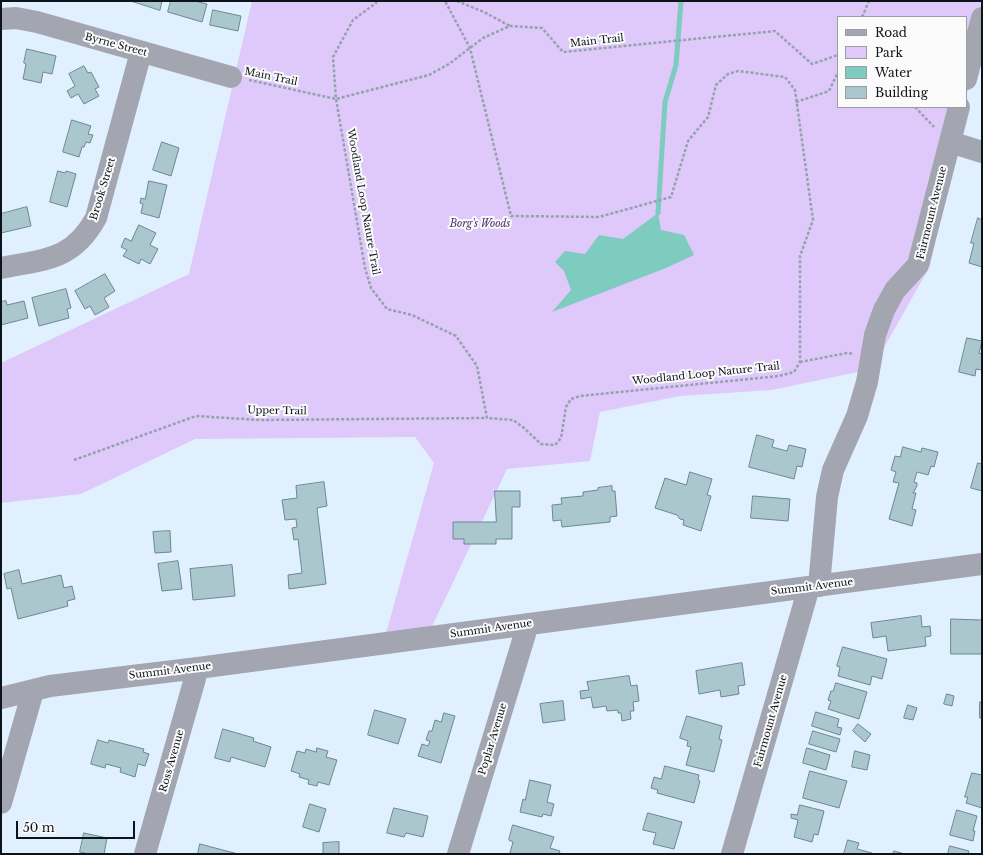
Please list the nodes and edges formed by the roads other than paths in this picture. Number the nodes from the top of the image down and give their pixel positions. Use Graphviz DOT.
graph roads {
  1 [pos="1,18"];
  2 [pos="982,18"];
  3 [pos="142,52"];
  4 [pos="967,75"];
  5 [pos="231,76"];
  6 [pos="959,108"];
  7 [pos="950,142"];
  8 [pos="982,152"];
  9 [pos="1,268"];
  10 [pos="982,564"];
  11 [pos="814,587"];
  12 [pos="528,624"];
  13 [pos="198,668"];
  14 [pos="33,691"];
  15 [pos="1,698"];
  16 [pos="1,803"];
  17 [pos="145,854"];
  18 [pos="458,854"];
  19 [pos="732,854"];
  1 -- 3 [label="street, Byrne Street"];
  2 -- 4 [label="street"];
  3 -- 5 [label="street, Byrne Street"];
  3 -- 9 [label="street, Brook Street"];
  6 -- 7 [label="street, Fairmount Avenue"];
  7 -- 8 [label="street"];
  7 -- 11 [label="street, Fairmount Avenue"];
  10 -- 11 [label="street, Summit Avenue"];
  11 -- 12 [label="street, Summit Avenue"];
  11 -- 19 [label="street, Fairmount Avenue"];
  12 -- 13 [label="street, Summit Avenue"];
  12 -- 18 [label="street, Poplar Avenue"];
  13 -- 14 [label="street, Summit Avenue"];
  13 -- 17 [label="street, Ross Avenue"];
  14 -- 15 [label="street, Summit Avenue"];
  14 -- 16 [label="street"];
}
